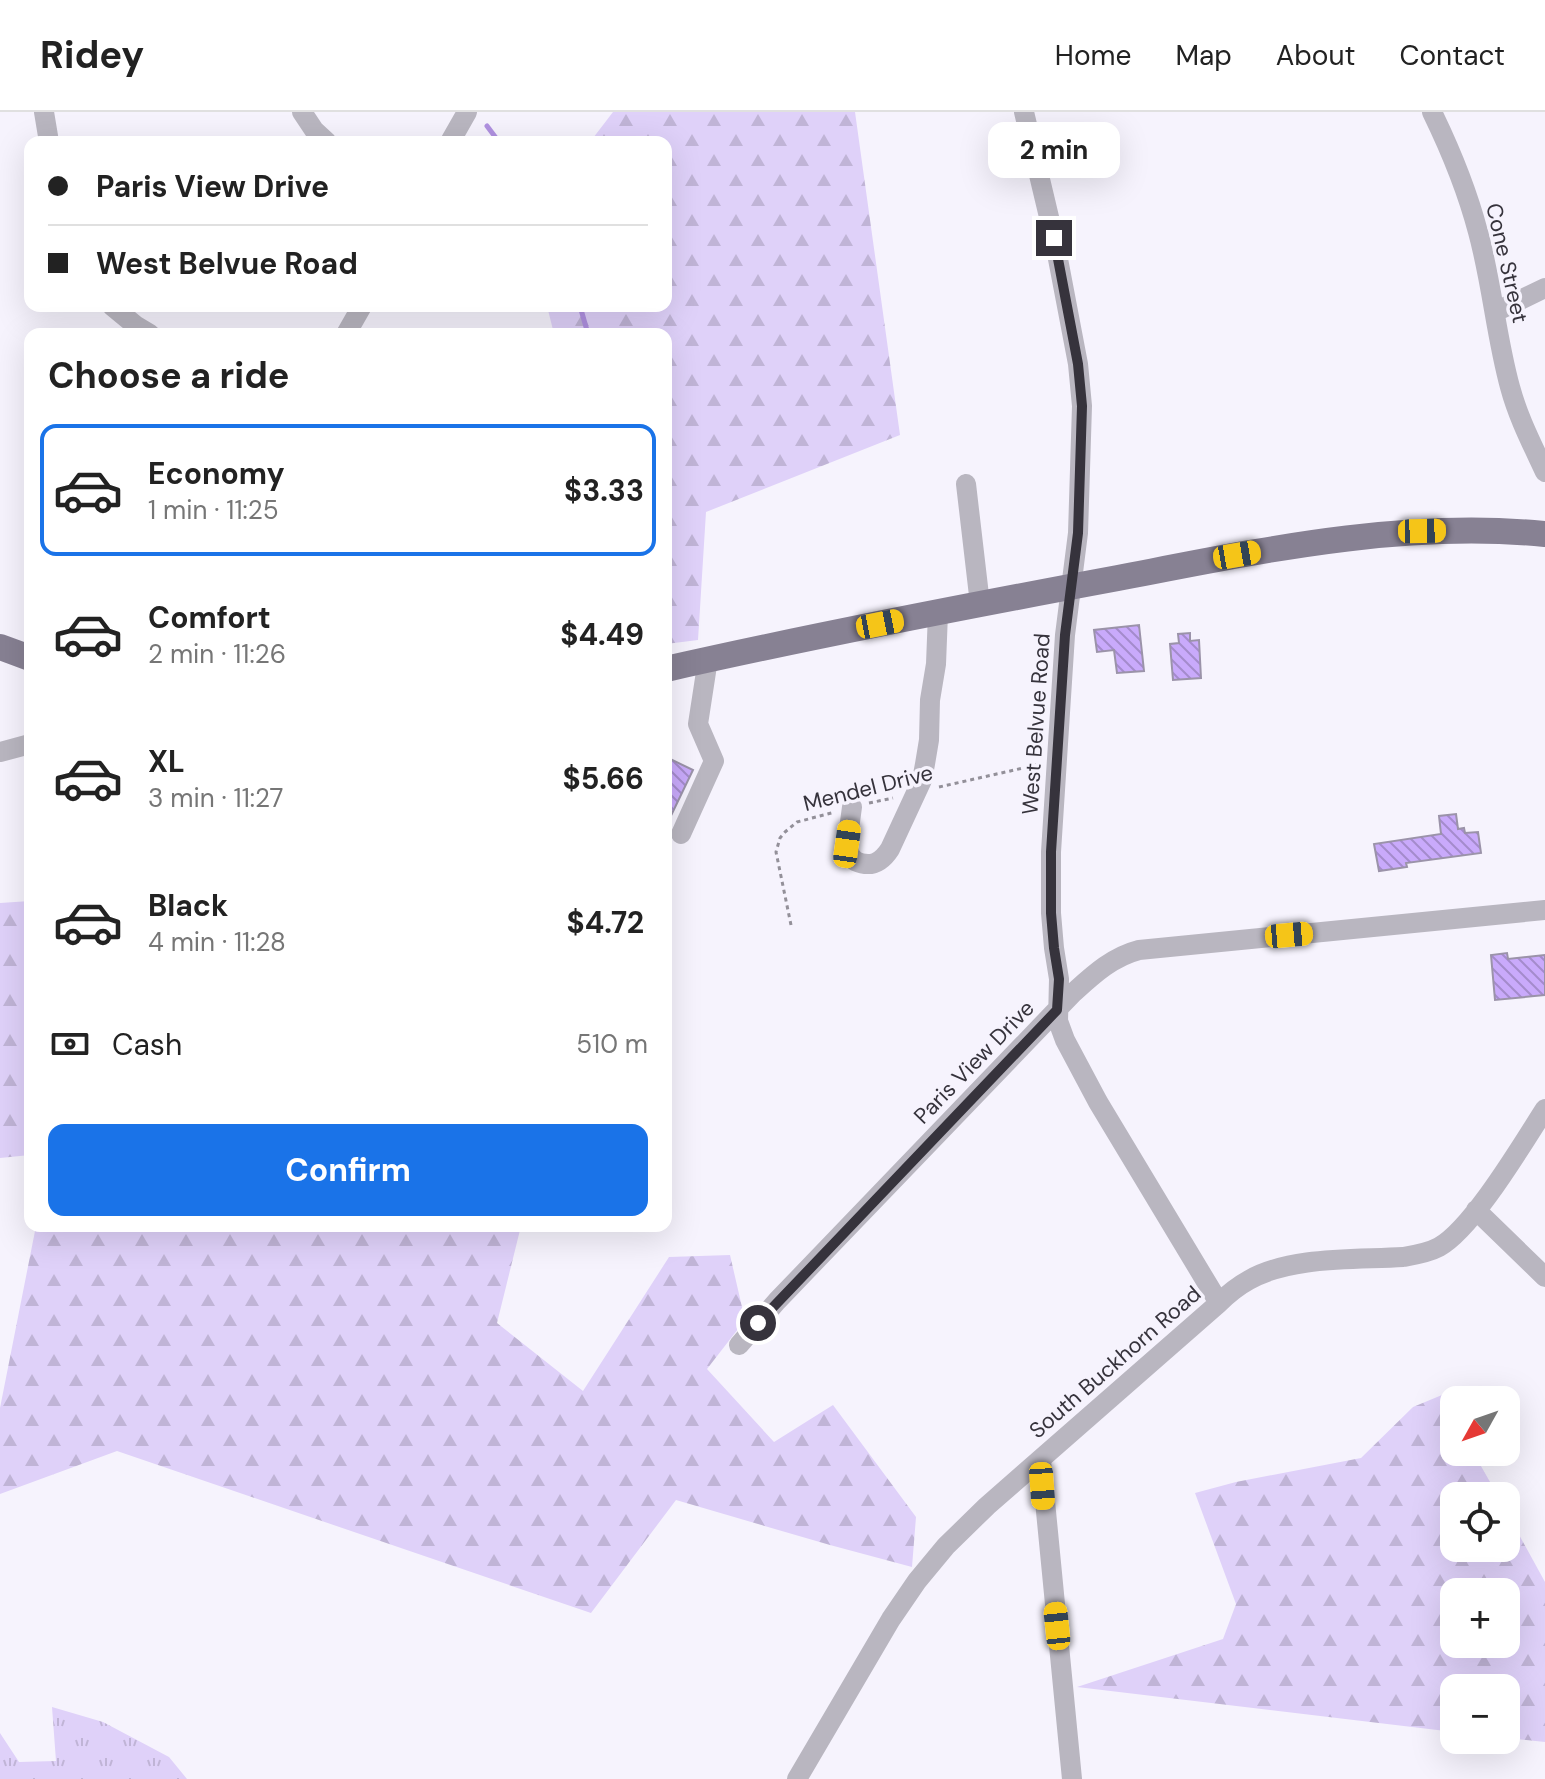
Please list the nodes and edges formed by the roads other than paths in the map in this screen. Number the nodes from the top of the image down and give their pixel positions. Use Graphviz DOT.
graph roads {
  1 [pos="44,112"];
  2 [pos="302,112"];
  3 [pos="467,112"];
  4 [pos="1024,112"];
  5 [pos="1432,112"];
  6 [pos="48,136"];
  7 [pos="320,136"];
  8 [pos="453,136"];
  9 [pos="1545,288"];
  10 [pos="119,312"];
  11 [pos="1495,312"];
  12 [pos="141,328"];
  13 [pos="1545,472"];
  14 [pos="966,484"];
  15 [pos="1545,534"];
  16 [pos="1071,586"];
  17 [pos="980,604"];
  18 [pos="938,613"];
  19 [pos="0,647"];
  20 [pos="24,656"];
  21 [pos="708,659"];
  22 [pos="672,668"];
  23 [pos="24,746"];
  24 [pos="0,752"];
  25 [pos="852,807"];
  26 [pos="681,834"];
  27 [pos="1545,910"];
  28 [pos="1057,1010"];
  29 [pos="1545,1109"];
  30 [pos="1476,1210"];
  31 [pos="1545,1277"];
  32 [pos="1219,1303"];
  33 [pos="739,1345"];
  34 [pos="1041,1460"];
  35 [pos="797,1779"];
  36 [pos="1072,1779"];
  1 -- 6 [label="street"];
  2 -- 7 [label="street"];
  3 -- 8 [label="street"];
  4 -- 16 [label="street, West Belvue Road"];
  5 -- 11 [label="street, Cone Street"];
  9 -- 11 [label="street"];
  10 -- 12 [label="street"];
  11 -- 13 [label="street, Cone Street"];
  14 -- 17 [label="street"];
  15 -- 16 [label="main road"];
  16 -- 17 [label="main road"];
  16 -- 28 [label="street, West Belvue Road"];
  17 -- 18 [label="main road"];
  18 -- 21 [label="main road"];
  18 -- 25 [label="street"];
  19 -- 20 [label="main road"];
  21 -- 22 [label="main road"];
  21 -- 26 [label="street"];
  23 -- 24 [label="street"];
  27 -- 28 [label="street, Paris View Drive"];
  28 -- 32 [label="street, West Belvue Road"];
  28 -- 33 [label="street, Paris View Drive"];
  29 -- 30 [label="street, South Buckhorn Road"];
  30 -- 31 [label="street"];
  30 -- 32 [label="street, South Buckhorn Road"];
  32 -- 34 [label="street, South Buckhorn Road"];
  34 -- 35 [label="street, South Buckhorn Road"];
  34 -- 36 [label="street"];
}
